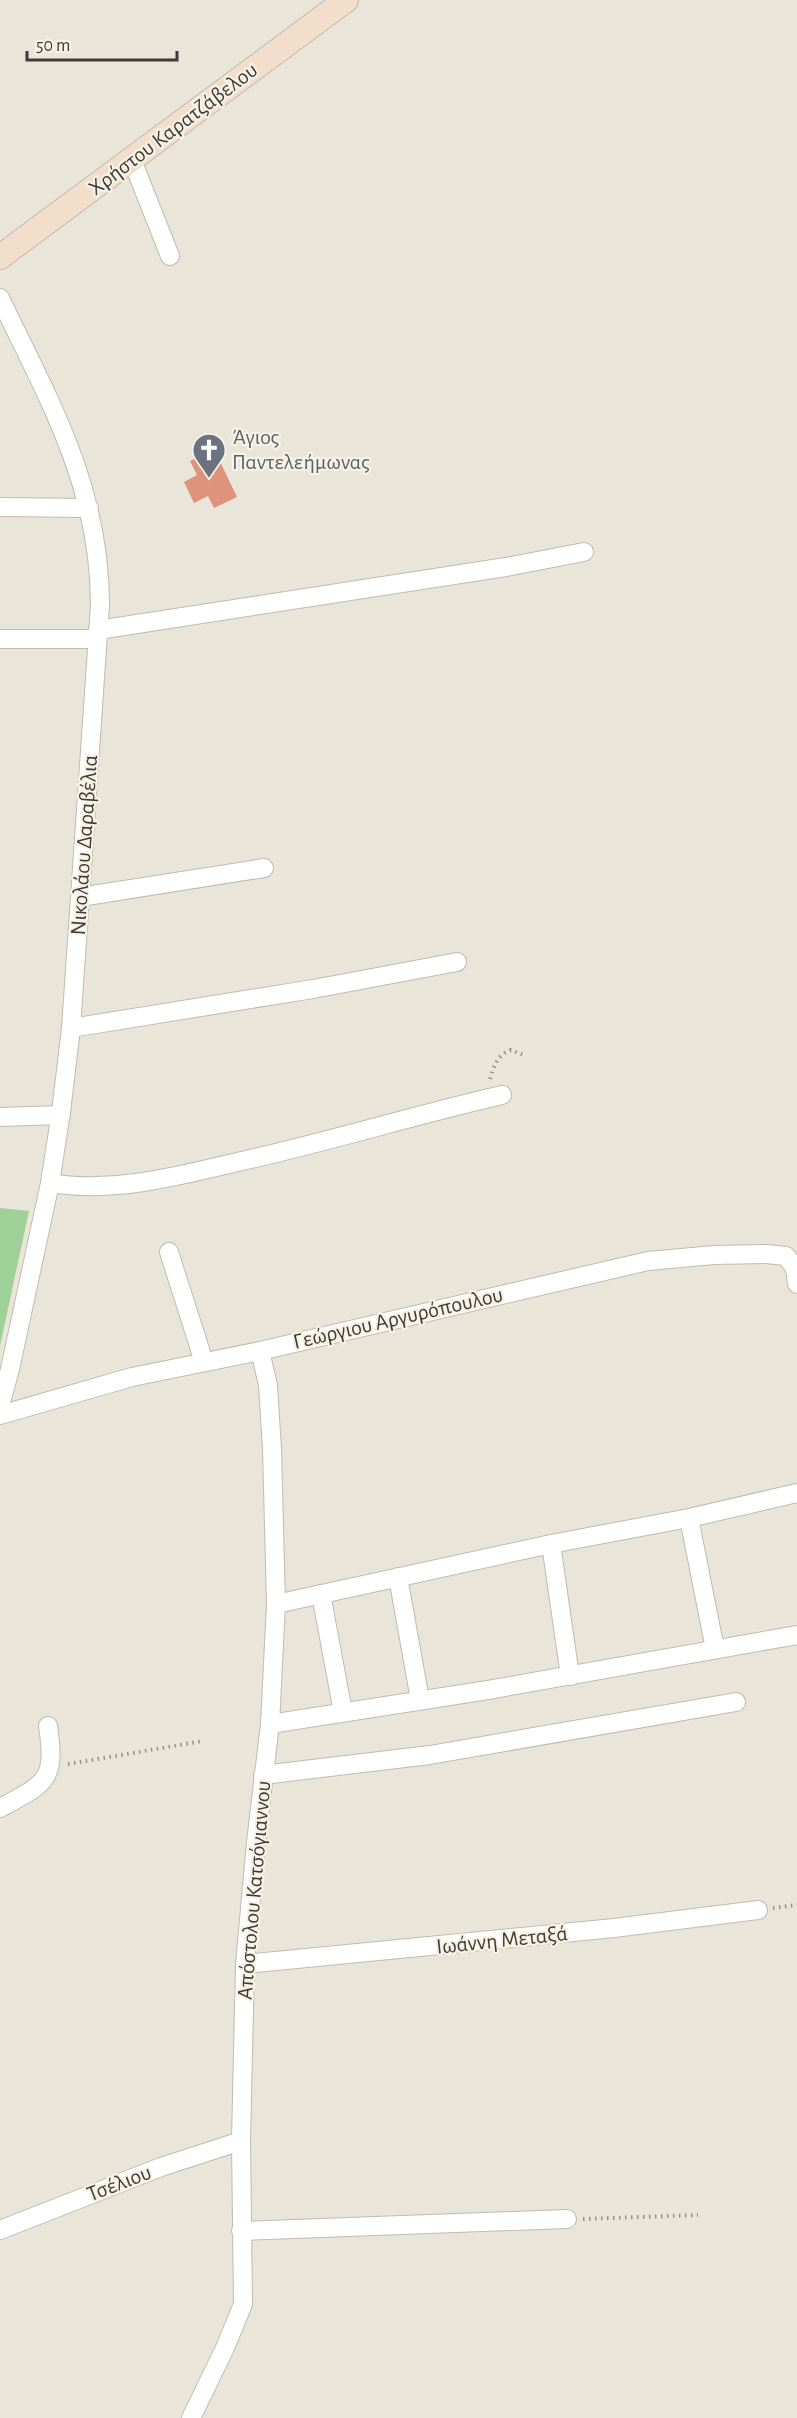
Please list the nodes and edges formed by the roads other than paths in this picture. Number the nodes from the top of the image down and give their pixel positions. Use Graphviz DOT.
graph roads {
  1 [pos="346,0"];
  2 [pos="132,160"];
  3 [pos="170,256"];
  4 [pos="0,257"];
  5 [pos="0,298"];
  6 [pos="0,507"];
  7 [pos="89,508"];
  8 [pos="584,552"];
  9 [pos="97,634"];
  10 [pos="0,639"];
  11 [pos="264,868"];
  12 [pos="80,897"];
  13 [pos="458,962"];
  14 [pos="71,1028"];
  15 [pos="495,1096"];
  16 [pos="61,1115"];
  17 [pos="0,1117"];
  18 [pos="50,1182"];
  19 [pos="169,1252"];
  20 [pos="796,1276"];
  21 [pos="260,1351"];
  22 [pos="204,1362"];
  23 [pos="0,1406"];
  24 [pos="0,1415"];
  25 [pos="797,1493"];
  26 [pos="689,1518"];
  27 [pos="551,1544"];
  28 [pos="398,1577"];
  29 [pos="321,1594"];
  30 [pos="276,1604"];
  31 [pos="797,1635"];
  32 [pos="716,1649"];
  33 [pos="570,1676"];
  34 [pos="420,1700"];
  35 [pos="736,1702"];
  36 [pos="343,1712"];
  37 [pos="270,1724"];
  38 [pos="48,1726"];
  39 [pos="263,1775"];
  40 [pos="0,1808"];
  41 [pos="758,1910"];
  42 [pos="245,1964"];
  43 [pos="241,2141"];
  44 [pos="567,2219"];
  45 [pos="0,2230"];
  46 [pos="241,2231"];
  47 [pos="191,2418"];
  1 -- 2 [label="street, Χρήστου Καρατζάβελου"];
  2 -- 3 [label="street"];
  2 -- 4 [label="street, Χρήστου Καρατζάβελου"];
  5 -- 7 [label="street, Νικολάου Δαραβέλια"];
  6 -- 7 [label="street"];
  7 -- 9 [label="street, Νικολάου Δαραβέλια"];
  8 -- 9 [label="street"];
  9 -- 10 [label="street"];
  9 -- 12 [label="street, Νικολάου Δαραβέλια"];
  11 -- 12 [label="street"];
  12 -- 14 [label="street, Νικολάου Δαραβέλια"];
  13 -- 14 [label="street"];
  14 -- 16 [label="street, Νικολάου Δαραβέλια"];
  15 -- 18 [label="street"];
  16 -- 17 [label="street"];
  16 -- 18 [label="street, Νικολάου Δαραβέλια"];
  18 -- 23 [label="street, Νικολάου Δαραβέλια"];
  19 -- 22 [label="street"];
  20 -- 21 [label="street, Γεώργιου Αργυρόπουλου"];
  21 -- 22 [label="street, Γεώργιου Αργυρόπουλου"];
  21 -- 30 [label="street, Απόστολου Κατσόγιαννου"];
  22 -- 24 [label="street, Γεώργιου Αργυρόπουλου"];
  25 -- 26 [label="street"];
  26 -- 27 [label="street"];
  26 -- 32 [label="street"];
  27 -- 28 [label="street"];
  27 -- 33 [label="street"];
  28 -- 29 [label="street"];
  28 -- 34 [label="street"];
  29 -- 30 [label="street"];
  29 -- 36 [label="street"];
  30 -- 37 [label="street, Απόστολου Κατσόγιαννου"];
  31 -- 32 [label="street"];
  32 -- 33 [label="street"];
  33 -- 34 [label="street"];
  34 -- 36 [label="street"];
  35 -- 39 [label="street"];
  36 -- 37 [label="street"];
  37 -- 39 [label="street, Απόστολου Κατσόγιαννου"];
  38 -- 40 [label="street"];
  39 -- 42 [label="street, Απόστολου Κατσόγιαννου"];
  41 -- 42 [label="street, Ιωάννη Μεταξά"];
  42 -- 43 [label="street, Απόστολου Κατσόγιαννου"];
  43 -- 45 [label="street, Τσέλιου"];
  43 -- 46 [label="street, Απόστολου Κατσόγιαννου"];
  44 -- 46 [label="street"];
  46 -- 47 [label="street, Απόστολου Κατσόγιαννου"];
}
